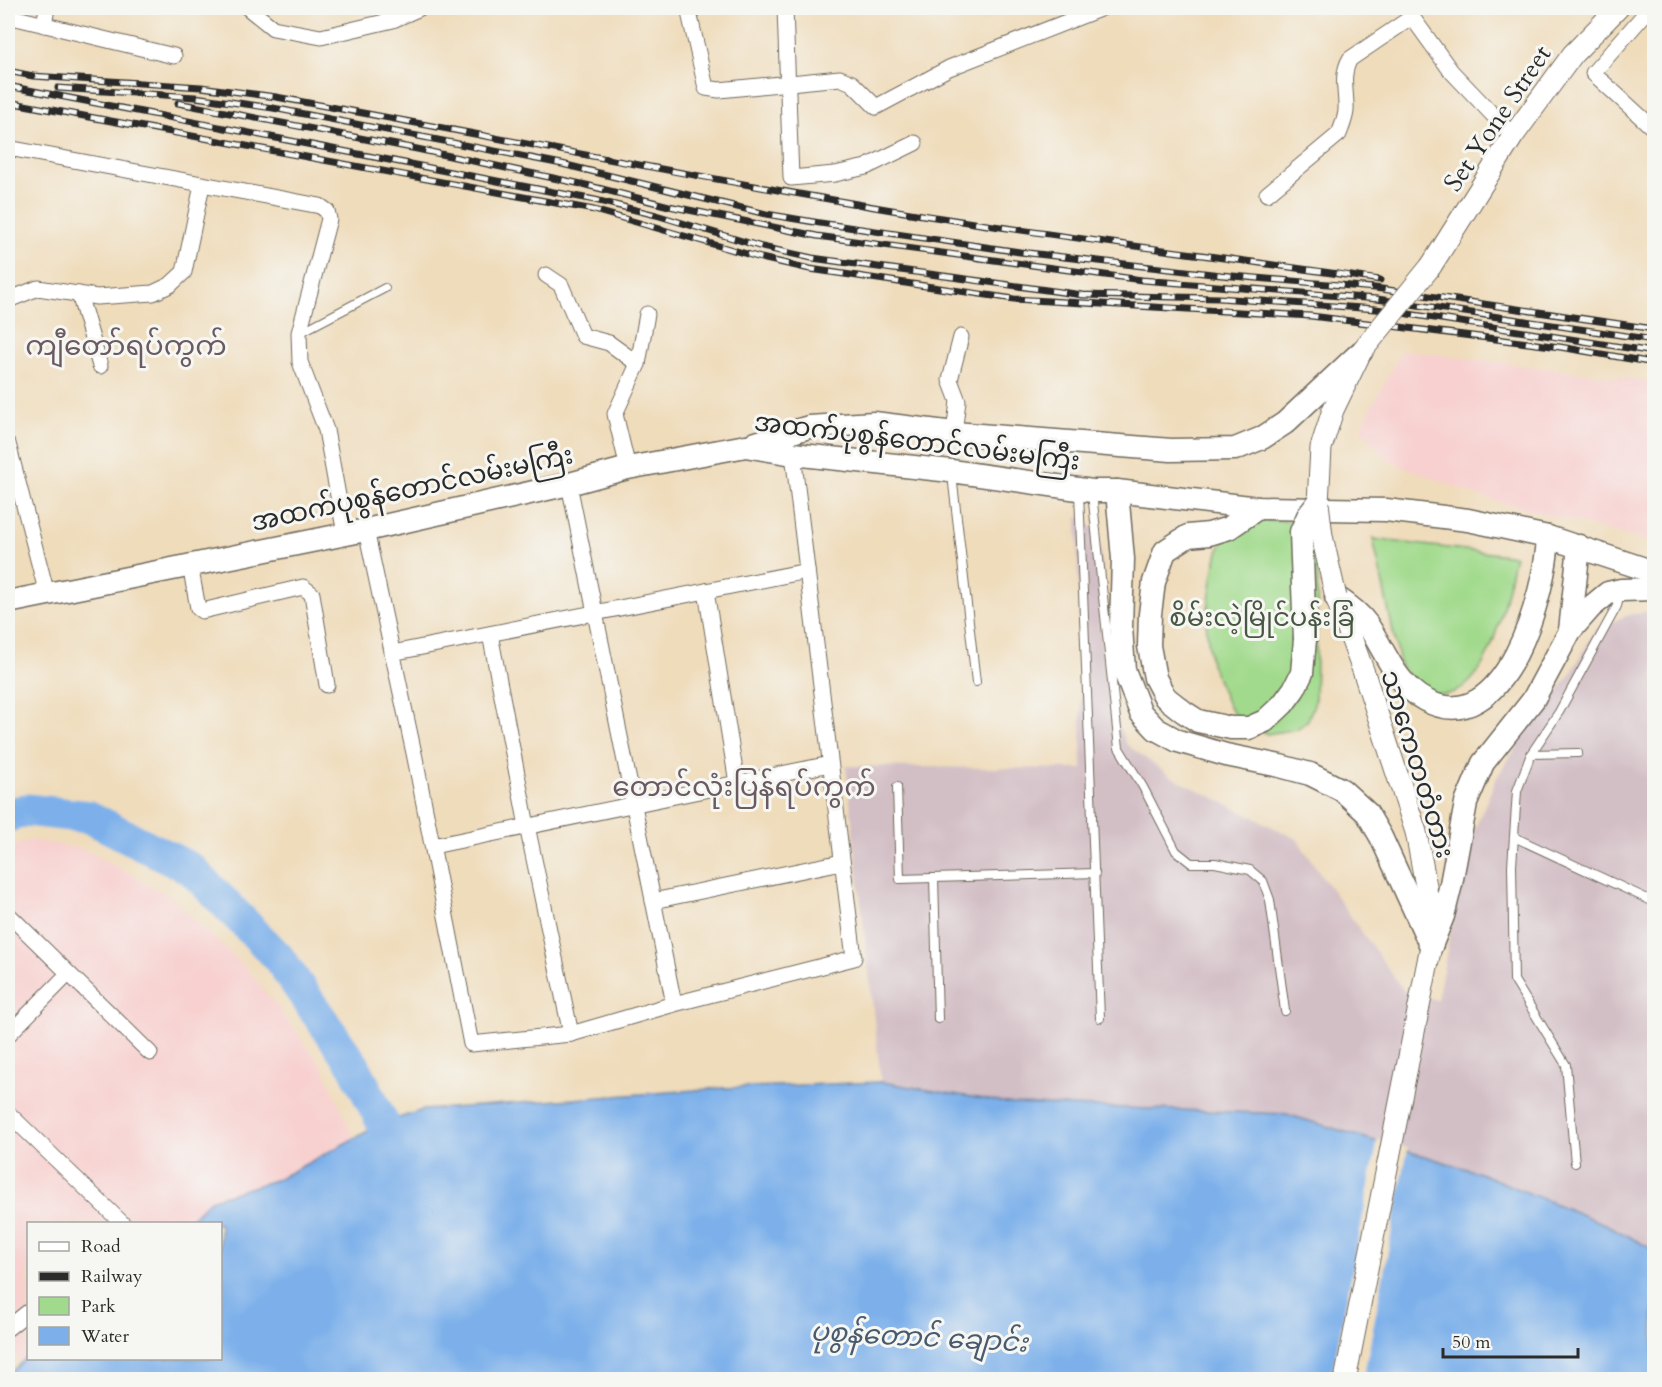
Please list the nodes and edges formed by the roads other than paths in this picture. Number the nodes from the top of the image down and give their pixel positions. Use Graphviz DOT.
graph roads {
  1 [pos="47,8"];
  2 [pos="248,8"];
  3 [pos="420,8"];
  4 [pos="688,8"];
  5 [pos="785,8"];
  6 [pos="1102,8"];
  7 [pos="1618,8"];
  8 [pos="1650,8"];
  9 [pos="1410,13"];
  10 [pos="8,16"];
  11 [pos="44,25"];
  12 [pos="174,56"];
  13 [pos="788,83"];
  14 [pos="1654,129"];
  15 [pos="1513,136"];
  16 [pos="915,143"];
  17 [pos="8,148"];
  18 [pos="202,185"];
  19 [pos="1267,194"];
  20 [pos="1431,266"];
  21 [pos="546,275"];
  22 [pos="385,288"];
  23 [pos="79,294"];
  24 [pos="8,300"];
  25 [pos="647,314"];
  26 [pos="299,333"];
  27 [pos="962,337"];
  28 [pos="1361,352"];
  29 [pos="638,363"];
  30 [pos="100,366"];
  31 [pos="954,433"];
  32 [pos="8,444"];
  33 [pos="746,446"];
  34 [pos="793,454"];
  35 [pos="628,468"];
  36 [pos="951,471"];
  37 [pos="569,484"];
  38 [pos="1085,491"];
  39 [pos="1117,491"];
  40 [pos="1318,503"];
  41 [pos="1258,508"];
  42 [pos="355,532"];
  43 [pos="1548,537"];
  44 [pos="1579,546"];
  45 [pos="190,565"];
  46 [pos="807,571"];
  47 [pos="1654,573"];
  48 [pos="1654,589"];
  49 [pos="1621,590"];
  50 [pos="706,591"];
  51 [pos="47,594"];
  52 [pos="1336,597"];
  53 [pos="8,602"];
  54 [pos="595,613"];
  55 [pos="1570,631"];
  56 [pos="490,634"];
  57 [pos="392,653"];
  58 [pos="976,682"];
  59 [pos="327,685"];
  60 [pos="1578,753"];
  61 [pos="1531,754"];
  62 [pos="830,764"];
  63 [pos="737,783"];
  64 [pos="897,787"];
  65 [pos="634,804"];
  66 [pos="527,826"];
  67 [pos="1514,837"];
  68 [pos="433,846"];
  69 [pos="842,862"];
  70 [pos="1095,873"];
  71 [pos="934,878"];
  72 [pos="653,901"];
  73 [pos="1654,902"];
  74 [pos="8,914"];
  75 [pos="1431,946"];
  76 [pos="68,974"];
  77 [pos="674,1004"];
  78 [pos="1286,1011"];
  79 [pos="1100,1018"];
  80 [pos="938,1019"];
  81 [pos="571,1034"];
  82 [pos="8,1035"];
  83 [pos="150,1053"];
  84 [pos="8,1113"];
  85 [pos="1575,1163"];
  86 [pos="121,1222"];
  87 [pos="27,1313"];
  88 [pos="8,1328"];
  89 [pos="1345,1380"];
  1 -- 11 [label="street"];
  2 -- 3 [label="street"];
  4 -- 13 [label="street"];
  5 -- 13 [label="street"];
  6 -- 13 [label="street"];
  7 -- 15 [label="main road, Set Yone Street"];
  8 -- 14 [label="street"];
  9 -- 15 [label="street"];
  9 -- 19 [label="street"];
  10 -- 11 [label="street"];
  11 -- 12 [label="street"];
  13 -- 16 [label="street"];
  15 -- 20 [label="main road, Set Yone Street"];
  17 -- 18 [label="street"];
  18 -- 23 [label="street"];
  18 -- 26 [label="street"];
  20 -- 28 [label="main road, သာကေတတံတား, bridge"];
  21 -- 29 [label="street"];
  22 -- 26 [label="lane"];
  23 -- 24 [label="street"];
  23 -- 30 [label="street"];
  25 -- 29 [label="street"];
  26 -- 42 [label="street"];
  27 -- 31 [label="street"];
  28 -- 31 [label="main road"];
  28 -- 40 [label="main road, သာကေတတံတား"];
  29 -- 35 [label="street"];
  31 -- 33 [label="main road"];
  32 -- 51 [label="street"];
  33 -- 34 [label="main road, အထက်ပုစွန်တောင်လမ်းမကြီး"];
  33 -- 35 [label="main road, အထက်ပုစွန်တောင်လမ်းမကြီး"];
  34 -- 36 [label="main road, အထက်ပုစွန်တောင်လမ်းမကြီး"];
  34 -- 46 [label="street"];
  35 -- 37 [label="main road, အထက်ပုစွန်တောင်လမ်းမကြီး"];
  36 -- 38 [label="main road, အထက်ပုစွန်တောင်လမ်းမကြီး"];
  36 -- 58 [label="lane"];
  37 -- 42 [label="main road, အထက်ပုစွန်တောင်လမ်းမကြီး"];
  37 -- 54 [label="street"];
  38 -- 39 [label="main road, အထက်ပုစွန်တောင်လမ်းမကြီး"];
  38 -- 70 [label="lane"];
  38 -- 78 [label="lane"];
  39 -- 41 [label="main road, အထက်ပုစွန်တောင်လမ်းမကြီး"];
  39 -- 75 [label="main road"];
  40 -- 41 [label="main road, bridge"];
  40 -- 52 [label="main road, သာကေတတံတား, bridge"];
  41 -- 43 [label="main road, အထက်ပုစွန်တောင်လမ်းမကြီး"];
  42 -- 45 [label="main road, အထက်ပုစွန်တောင်လမ်းမကြီး"];
  42 -- 57 [label="street"];
  43 -- 44 [label="main road, အထက်ပုစွန်တောင်လမ်းမကြီး"];
  43 -- 52 [label="main road"];
  44 -- 47 [label="main road, အထက်ပုစွန်တောင်လမ်းမကြီး"];
  44 -- 55 [label="main road"];
  45 -- 51 [label="main road, အထက်ပုစွန်တောင်လမ်းမကြီး"];
  45 -- 59 [label="street"];
  46 -- 50 [label="street"];
  46 -- 62 [label="street"];
  48 -- 49 [label="main road"];
  49 -- 55 [label="main road"];
  49 -- 61 [label="lane"];
  50 -- 54 [label="street"];
  50 -- 63 [label="street"];
  51 -- 53 [label="main road, အထက်ပုစွန်တောင်လမ်းမကြီး"];
  52 -- 75 [label="main road, သာကေတတံတား"];
  54 -- 56 [label="street"];
  54 -- 65 [label="street"];
  55 -- 75 [label="main road"];
  56 -- 57 [label="street"];
  56 -- 66 [label="street"];
  57 -- 68 [label="street"];
  60 -- 61 [label="lane"];
  61 -- 67 [label="lane"];
  62 -- 63 [label="street"];
  62 -- 69 [label="street"];
  63 -- 65 [label="street"];
  64 -- 71 [label="lane"];
  65 -- 66 [label="street"];
  65 -- 72 [label="street"];
  66 -- 68 [label="street"];
  66 -- 81 [label="street"];
  67 -- 73 [label="lane"];
  67 -- 85 [label="lane"];
  68 -- 81 [label="street"];
  69 -- 72 [label="street"];
  69 -- 77 [label="street"];
  70 -- 71 [label="lane"];
  70 -- 79 [label="lane"];
  71 -- 80 [label="lane"];
  72 -- 77 [label="street"];
  74 -- 76 [label="street"];
  75 -- 89 [label="main road, သာကေတတံတား"];
  76 -- 82 [label="street"];
  76 -- 83 [label="street"];
  77 -- 81 [label="street"];
  84 -- 86 [label="street"];
  87 -- 88 [label="street"];
}
